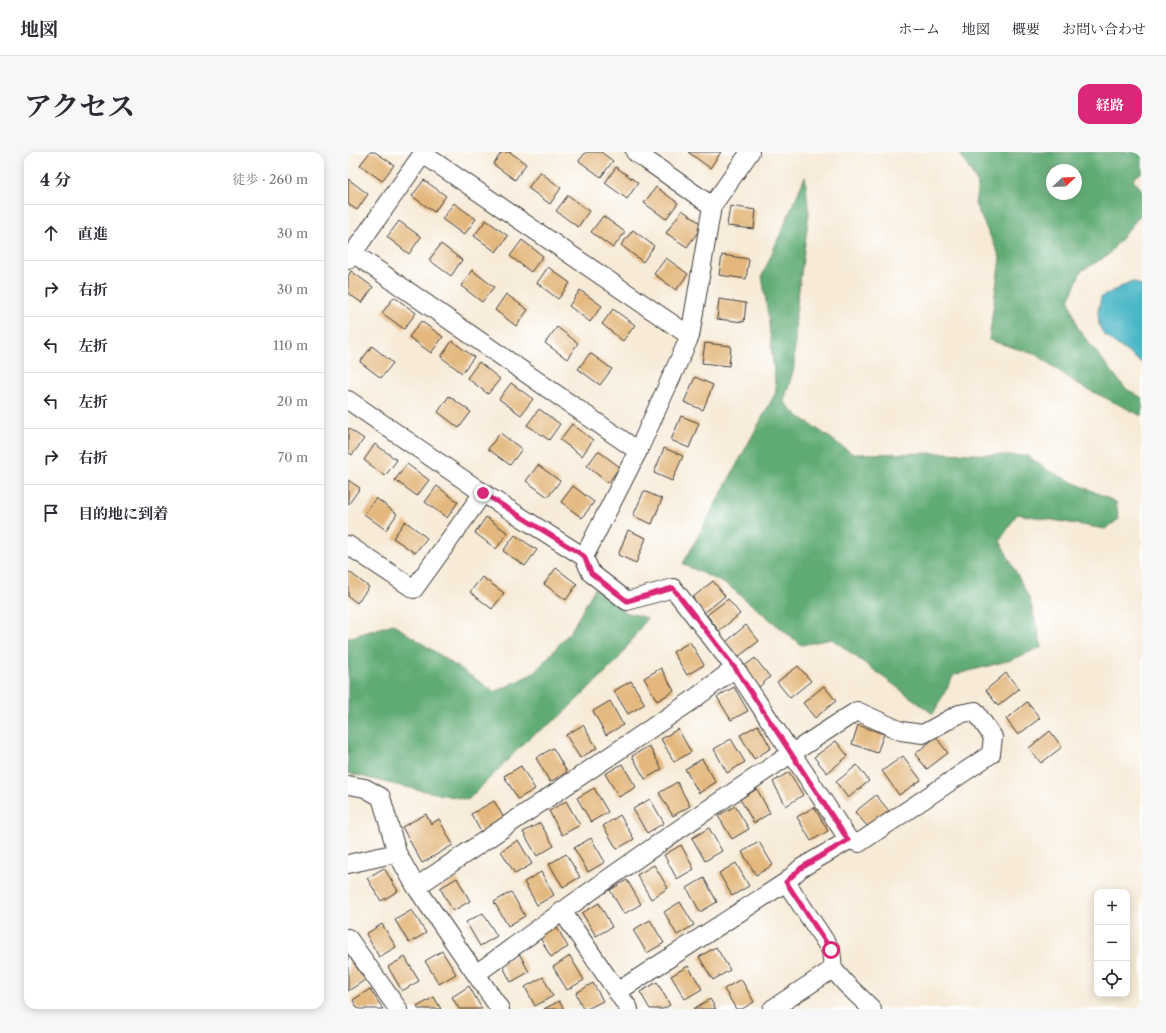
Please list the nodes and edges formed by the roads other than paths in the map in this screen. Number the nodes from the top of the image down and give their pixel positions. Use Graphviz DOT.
graph roads {
  1 [pos="635,152"];
  2 [pos="750,152"];
  3 [pos="424,153"];
  4 [pos="712,206"];
  5 [pos="350,257"];
  6 [pos="690,336"];
  7 [pos="348,400"];
  8 [pos="638,451"];
  9 [pos="483,493"];
  10 [pos="348,544"];
  11 [pos="584,556"];
  12 [pos="735,668"];
  13 [pos="792,752"];
  14 [pos="348,785"];
  15 [pos="848,840"];
  16 [pos="397,853"];
  17 [pos="348,864"];
  18 [pos="786,882"];
  19 [pos="416,887"];
  20 [pos="562,911"];
  21 [pos="348,938"];
  22 [pos="833,969"];
  23 [pos="476,974"];
  24 [pos="617,992"];
  25 [pos="398,1009"];
  26 [pos="500,1009"];
  27 [pos="629,1009"];
  28 [pos="772,1009"];
  29 [pos="872,1009"];
  1 -- 4 [label="street"];
  2 -- 4 [label="street"];
  3 -- 5 [label="street"];
  3 -- 6 [label="street"];
  4 -- 6 [label="street"];
  5 -- 8 [label="street"];
  6 -- 8 [label="street"];
  7 -- 9 [label="street"];
  8 -- 11 [label="street"];
  9 -- 10 [label="street"];
  9 -- 11 [label="street"];
  11 -- 12 [label="street"];
  12 -- 13 [label="street"];
  12 -- 19 [label="street"];
  13 -- 15 [label="street"];
  13 -- 15 [label="street"];
  13 -- 20 [label="street"];
  14 -- 16 [label="street"];
  15 -- 18 [label="street"];
  16 -- 17 [label="street"];
  16 -- 19 [label="street"];
  18 -- 22 [label="street"];
  18 -- 24 [label="street"];
  19 -- 23 [label="street"];
  20 -- 23 [label="street"];
  20 -- 24 [label="street"];
  21 -- 25 [label="street"];
  22 -- 28 [label="street"];
  22 -- 29 [label="street"];
  23 -- 26 [label="street"];
  24 -- 27 [label="street"];
}
